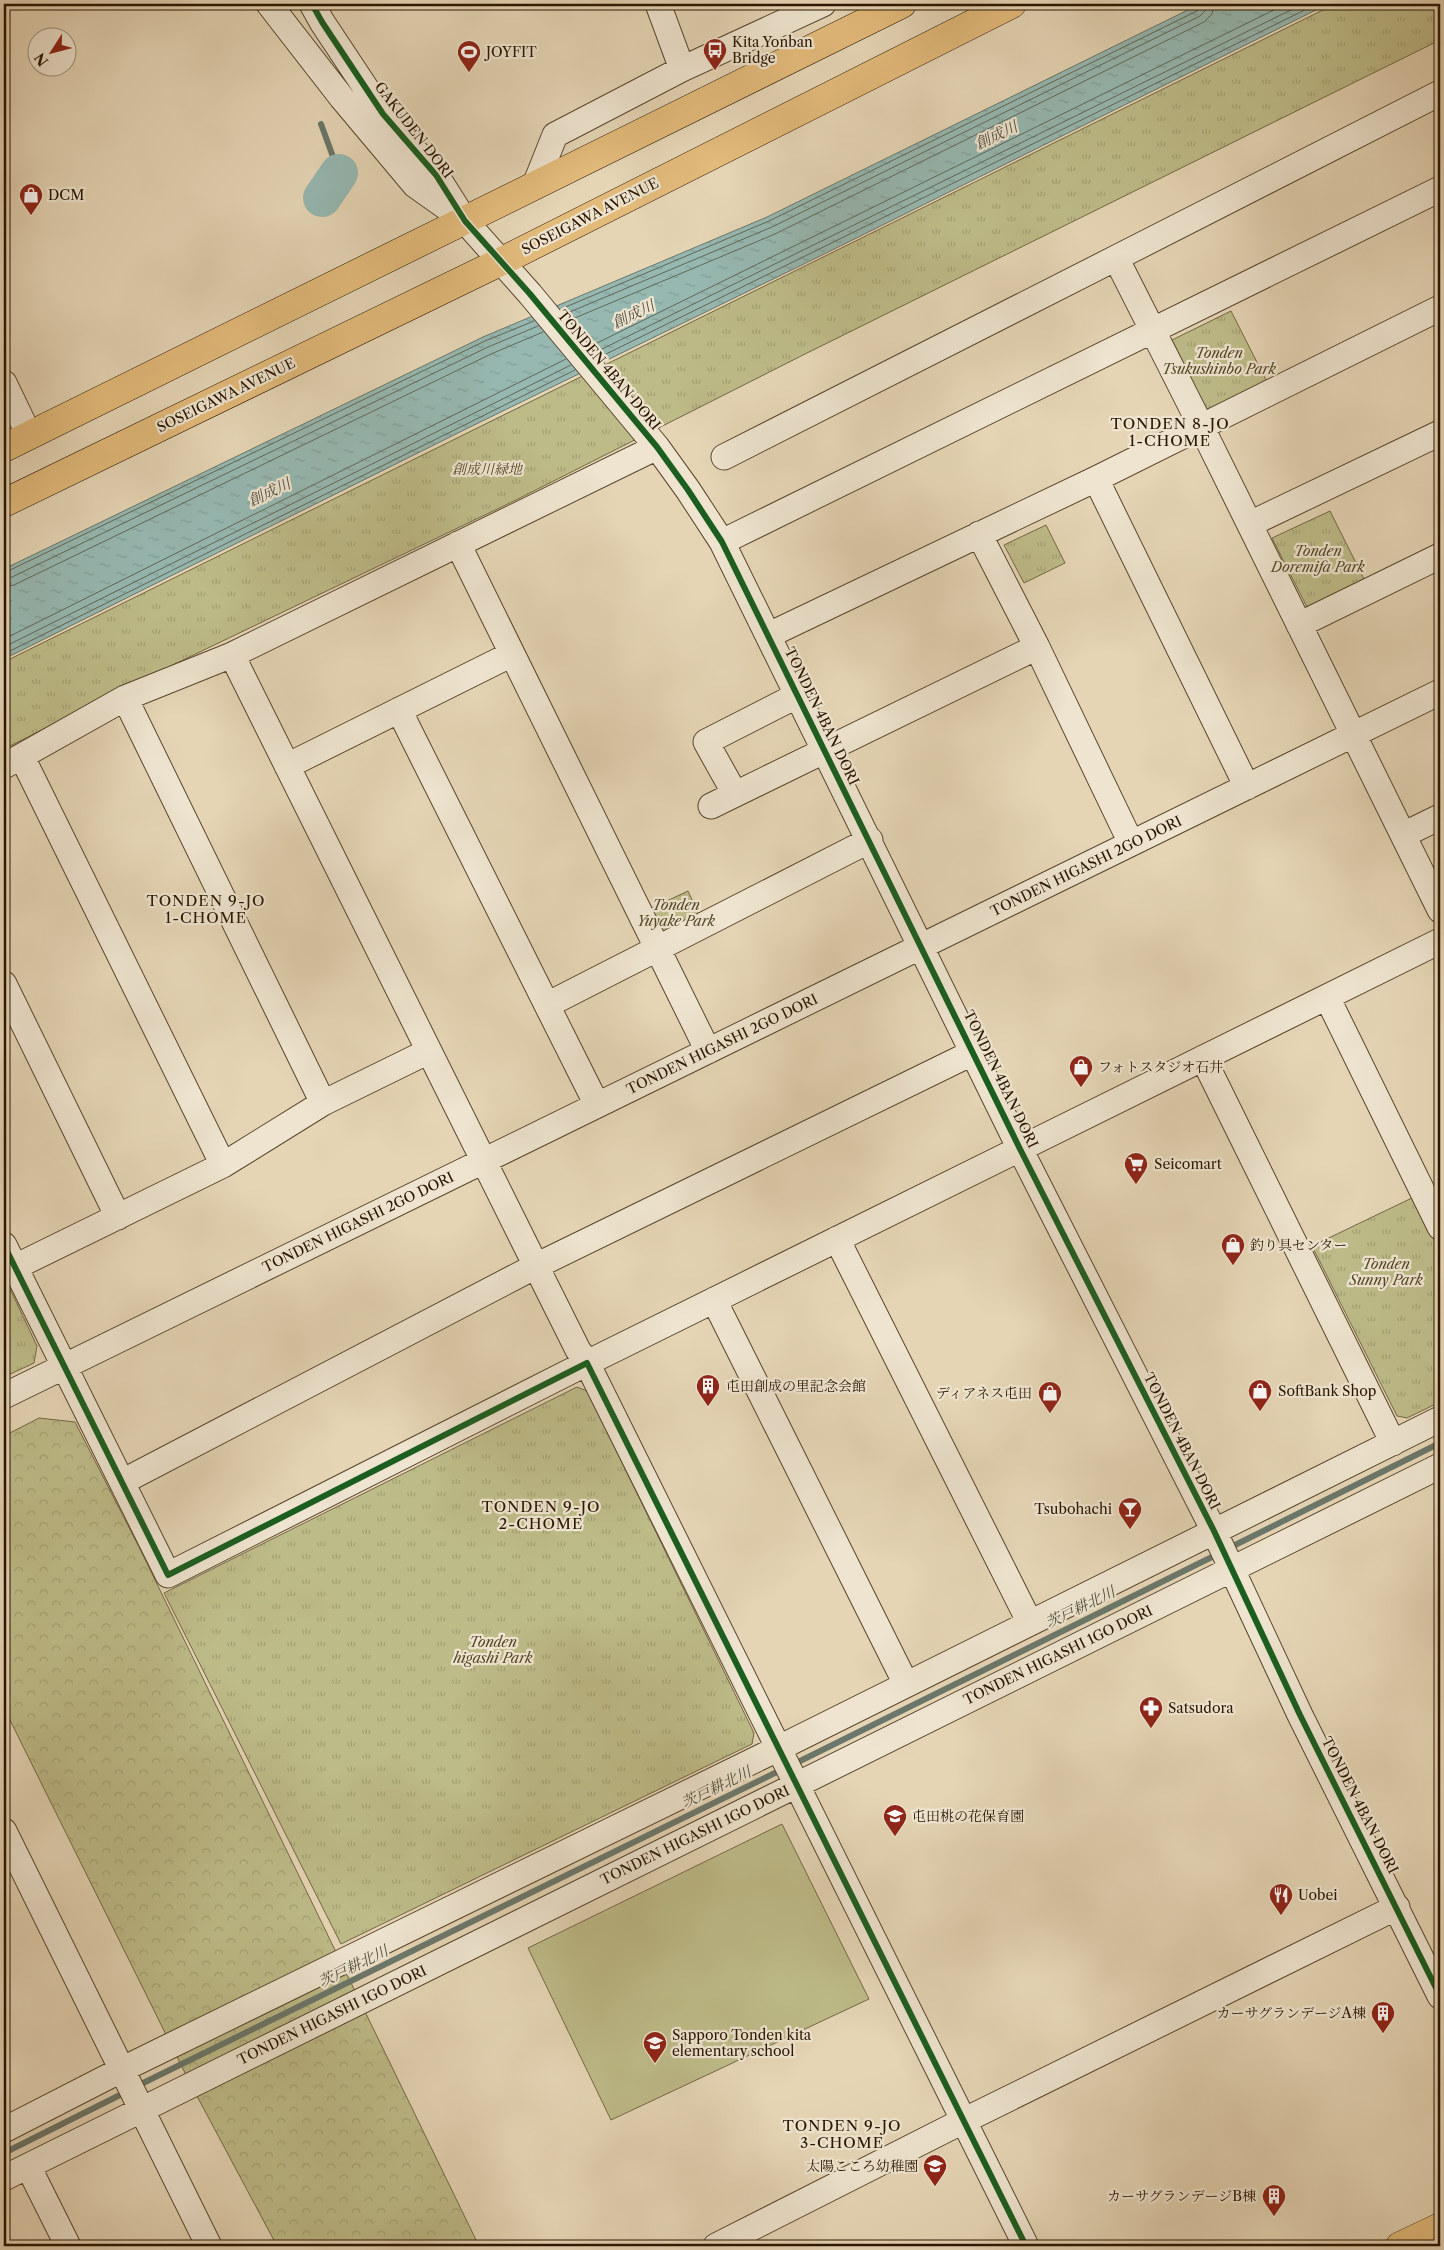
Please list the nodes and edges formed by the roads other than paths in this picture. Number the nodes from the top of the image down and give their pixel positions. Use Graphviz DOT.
graph roads {
  1 [pos="270,4"];
  2 [pos="312,4"];
  3 [pos="658,4"];
  4 [pos="823,4"];
  5 [pos="902,4"];
  6 [pos="1012,4"];
  7 [pos="682,69"];
  8 [pos="1440,93"];
  9 [pos="535,185"];
  10 [pos="1440,189"];
  11 [pos="465,221"];
  12 [pos="1116,258"];
  13 [pos="500,262"];
  14 [pos="1440,308"];
  15 [pos="1153,328"];
  16 [pos="4,383"];
  17 [pos="1201,426"];
  18 [pos="1440,433"];
  19 [pos="29,435"];
  20 [pos="4,448"];
  21 [pos="656,448"];
  22 [pos="724,457"];
  23 [pos="1096,479"];
  24 [pos="4,503"];
  25 [pos="1250,524"];
  26 [pos="979,534"];
  27 [pos="722,542"];
  28 [pos="458,544"];
  29 [pos="1440,556"];
  30 [pos="1299,625"];
  31 [pos="769,635"];
  32 [pos="1036,647"];
  33 [pos="232,654"];
  34 [pos="512,654"];
  35 [pos="1440,692"];
  36 [pos="798,695"];
  37 [pos="125,698"];
  38 [pos="400,710"];
  39 [pos="1353,735"];
  40 [pos="825,750"];
  41 [pos="13,761"];
  42 [pos="287,766"];
  43 [pos="1247,787"];
  44 [pos="735,794"];
  45 [pos="711,806"];
  46 [pos="1440,818"];
  47 [pos="1403,835"];
  48 [pos="870,840"];
  49 [pos="1131,843"];
  50 [pos="1440,910"];
  51 [pos="1440,941"];
  52 [pos="922,946"];
  53 [pos="657,949"];
  54 [pos="4,984"];
  55 [pos="1327,997"];
  56 [pos="547,1005"];
  57 [pos="429,1051"];
  58 [pos="708,1051"];
  59 [pos="974,1052"];
  60 [pos="1203,1058"];
  61 [pos="323,1103"];
  62 [pos="597,1106"];
  63 [pos="1020,1149"];
  64 [pos="484,1161"];
  65 [pos="223,1165"];
  66 [pos="118,1217"];
  67 [pos="1440,1227"];
  68 [pos="837,1239"];
  69 [pos="4,1245"];
  70 [pos="536,1266"];
  71 [pos="15,1267"];
  72 [pos="714,1300"];
  73 [pos="588,1363"];
  74 [pos="64,1366"];
  75 [pos="4,1396"];
  76 [pos="1440,1419"];
  77 [pos="1393,1443"];
  78 [pos="1440,1466"];
  79 [pos="122,1482"];
  80 [pos="1223,1550"];
  81 [pos="1030,1623"];
  82 [pos="906,1684"];
  83 [pos="788,1766"];
  84 [pos="4,1831"];
  85 [pos="1397,1907"];
  86 [pos="1440,1996"];
  87 [pos="132,2089"];
  88 [pos="964,2120"];
  89 [pos="5,2125"];
  90 [pos="28,2166"];
  91 [pos="4,2178"];
  92 [pos="1440,2226"];
  93 [pos="68,2246"];
  94 [pos="209,2246"];
  95 [pos="716,2246"];
  96 [pos="1026,2246"];
  97 [pos="1400,2246"];
  1 -- 11 [label="street, GAKUDEN DORI"];
  2 -- 11 [label="street, GAKUDEN DORI"];
  3 -- 7 [label="street"];
  4 -- 7 [label="street"];
  5 -- 9 [label="main road"];
  6 -- 13 [label="main road, SOSEIGAWA AVENUE"];
  7 -- 9 [label="street"];
  8 -- 12 [label="street"];
  9 -- 11 [label="main road"];
  10 -- 15 [label="street"];
  11 -- 13 [label="street, TONDEN 4BAN DORI"];
  11 -- 19 [label="main road"];
  12 -- 15 [label="street"];
  12 -- 22 [label="street"];
  13 -- 21 [label="street, TONDEN 4BAN DORI"];
  13 -- 24 [label="main road, SOSEIGAWA AVENUE"];
  14 -- 17 [label="street"];
  15 -- 17 [label="street"];
  15 -- 27 [label="street"];
  16 -- 19 [label="street"];
  17 -- 23 [label="street"];
  17 -- 25 [label="street"];
  18 -- 25 [label="street"];
  19 -- 20 [label="main road"];
  21 -- 27 [label="street, TONDEN 4BAN DORI"];
  21 -- 28 [label="street"];
  23 -- 26 [label="street"];
  23 -- 43 [label="street"];
  25 -- 30 [label="street"];
  26 -- 31 [label="street"];
  26 -- 32 [label="street"];
  27 -- 31 [label="street, TONDEN 4BAN DORI"];
  28 -- 33 [label="street"];
  28 -- 34 [label="street"];
  29 -- 30 [label="street"];
  30 -- 39 [label="street"];
  31 -- 36 [label="street, TONDEN 4BAN DORI"];
  32 -- 40 [label="street"];
  32 -- 49 [label="street"];
  33 -- 37 [label="street"];
  33 -- 42 [label="street"];
  34 -- 38 [label="street"];
  34 -- 53 [label="street"];
  35 -- 39 [label="street, TONDEN HIGASHI 2GO DORI"];
  36 -- 40 [label="street, TONDEN 4BAN DORI"];
  36 -- 44 [label="street"];
  37 -- 41 [label="street"];
  37 -- 61 [label="street"];
  38 -- 42 [label="street"];
  38 -- 56 [label="street"];
  39 -- 43 [label="street, TONDEN HIGASHI 2GO DORI"];
  39 -- 47 [label="street"];
  40 -- 44 [label="street"];
  40 -- 48 [label="street, TONDEN 4BAN DORI"];
  41 -- 65 [label="street"];
  42 -- 57 [label="street"];
  43 -- 49 [label="street, TONDEN HIGASHI 2GO DORI"];
  44 -- 45 [label="street"];
  46 -- 47 [label="street"];
  47 -- 50 [label="street"];
  48 -- 52 [label="street, TONDEN 4BAN DORI"];
  48 -- 53 [label="street"];
  49 -- 52 [label="street, TONDEN HIGASHI 2GO DORI"];
  51 -- 55 [label="street"];
  52 -- 58 [label="street, TONDEN HIGASHI 2GO DORI"];
  52 -- 59 [label="street, TONDEN 4BAN DORI"];
  53 -- 56 [label="street"];
  53 -- 58 [label="street"];
  54 -- 66 [label="street"];
  55 -- 60 [label="street"];
  55 -- 67 [label="street"];
  56 -- 62 [label="street"];
  57 -- 61 [label="street"];
  57 -- 64 [label="street"];
  58 -- 62 [label="street, TONDEN HIGASHI 2GO DORI"];
  59 -- 63 [label="street, TONDEN 4BAN DORI"];
  59 -- 70 [label="street"];
  60 -- 63 [label="street"];
  60 -- 77 [label="street"];
  61 -- 65 [label="street"];
  62 -- 64 [label="street, TONDEN HIGASHI 2GO DORI"];
  63 -- 68 [label="street"];
  63 -- 80 [label="street, TONDEN 4BAN DORI"];
  64 -- 70 [label="street"];
  64 -- 74 [label="street, TONDEN HIGASHI 2GO DORI"];
  65 -- 66 [label="street"];
  66 -- 71 [label="street"];
  68 -- 72 [label="street"];
  68 -- 81 [label="street"];
  69 -- 71 [label="street"];
  70 -- 73 [label="street"];
  70 -- 79 [label="street"];
  71 -- 74 [label="street"];
  72 -- 73 [label="street"];
  72 -- 82 [label="street"];
  73 -- 79 [label="street"];
  73 -- 83 [label="street"];
  74 -- 75 [label="street, TONDEN HIGASHI 2GO DORI"];
  74 -- 79 [label="street"];
  76 -- 77 [label="street, TONDEN HIGASHI 1GO DORI"];
  77 -- 80 [label="street, TONDEN HIGASHI 1GO DORI"];
  78 -- 80 [label="street, TONDEN HIGASHI 1GO DORI"];
  80 -- 81 [label="street, TONDEN HIGASHI 1GO DORI"];
  80 -- 83 [label="street, TONDEN HIGASHI 1GO DORI"];
  80 -- 85 [label="street, TONDEN 4BAN DORI"];
  81 -- 82 [label="street, TONDEN HIGASHI 1GO DORI"];
  82 -- 83 [label="street, TONDEN HIGASHI 1GO DORI"];
  83 -- 87 [label="street, TONDEN HIGASHI 1GO DORI"];
  83 -- 87 [label="street, TONDEN HIGASHI 1GO DORI"];
  83 -- 88 [label="street"];
  84 -- 87 [label="street"];
  85 -- 86 [label="street, TONDEN 4BAN DORI"];
  85 -- 88 [label="street"];
  87 -- 89 [label="street, TONDEN HIGASHI 1GO DORI"];
  87 -- 90 [label="street, TONDEN HIGASHI 1GO DORI"];
  87 -- 94 [label="street"];
  88 -- 95 [label="street"];
  88 -- 96 [label="street"];
  90 -- 91 [label="street, TONDEN HIGASHI 1GO DORI"];
  90 -- 93 [label="street"];
  92 -- 97 [label="main road"];
}
